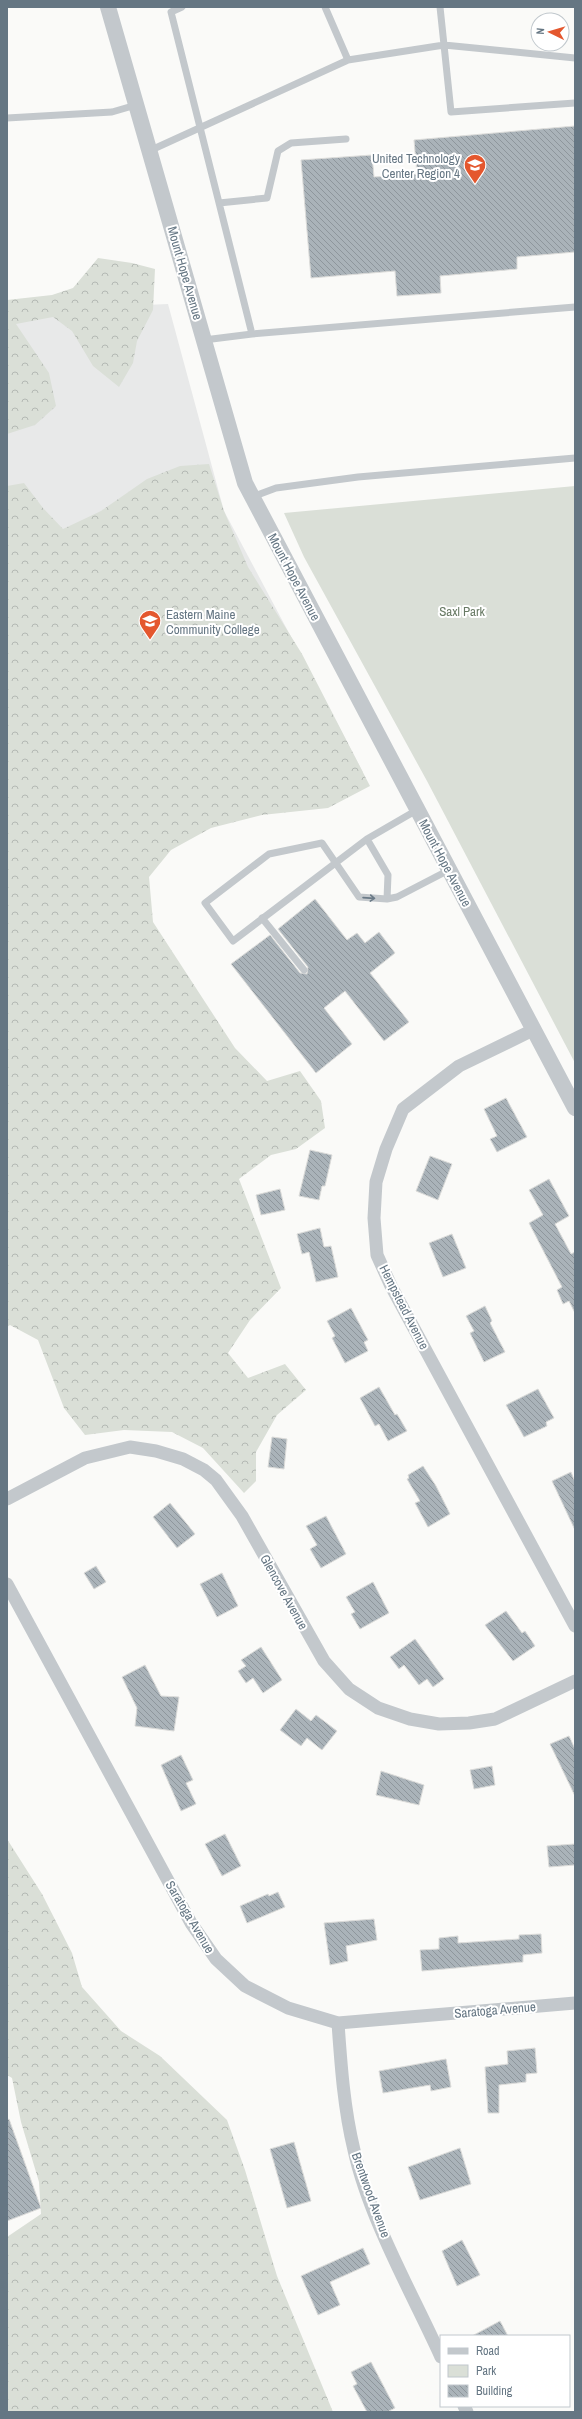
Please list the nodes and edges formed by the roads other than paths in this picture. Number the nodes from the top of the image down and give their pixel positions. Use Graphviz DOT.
graph roads {
  1 [pos="108,7"];
  2 [pos="182,7"];
  3 [pos="325,7"];
  4 [pos="440,7"];
  5 [pos="444,45"];
  6 [pos="575,58"];
  7 [pos="348,60"];
  8 [pos="575,103"];
  9 [pos="136,105"];
  10 [pos="7,118"];
  11 [pos="201,129"];
  12 [pos="346,139"];
  13 [pos="149,151"];
  14 [pos="219,203"];
  15 [pos="575,307"];
  16 [pos="252,334"];
  17 [pos="204,340"];
  18 [pos="575,458"];
  19 [pos="252,497"];
  20 [pos="417,810"];
  21 [pos="367,839"];
  22 [pos="334,862"];
  23 [pos="449,870"];
  24 [pos="387,899"];
  25 [pos="262,918"];
  26 [pos="304,970"];
  27 [pos="533,1030"];
  28 [pos="575,1108"];
  29 [pos="7,1499"];
  30 [pos="7,1584"];
  31 [pos="575,1626"];
  32 [pos="575,1681"];
  33 [pos="575,2003"];
  34 [pos="338,2024"];
  35 [pos="440,2354"];
  1 -- 9 [label="street, Mount Hope Avenue"];
  2 -- 11 [label="lane"];
  3 -- 7 [label="lane"];
  4 -- 5 [label="lane"];
  5 -- 6 [label="lane"];
  5 -- 7 [label="lane"];
  5 -- 8 [label="lane"];
  7 -- 11 [label="lane"];
  9 -- 10 [label="lane"];
  9 -- 13 [label="street, Mount Hope Avenue"];
  11 -- 13 [label="lane"];
  11 -- 14 [label="lane"];
  12 -- 14 [label="lane"];
  13 -- 17 [label="street, Mount Hope Avenue"];
  14 -- 16 [label="lane"];
  15 -- 16 [label="lane"];
  16 -- 17 [label="lane"];
  17 -- 19 [label="street, Mount Hope Avenue"];
  18 -- 19 [label="lane"];
  19 -- 20 [label="street, Mount Hope Avenue"];
  20 -- 21 [label="lane"];
  20 -- 23 [label="street, Mount Hope Avenue"];
  21 -- 22 [label="lane"];
  21 -- 24 [label="lane"];
  22 -- 24 [label="lane, one-way"];
  22 -- 25 [label="lane"];
  22 -- 25 [label="lane"];
  23 -- 24 [label="lane"];
  23 -- 27 [label="street, Mount Hope Avenue"];
  25 -- 26 [label="lane"];
  27 -- 28 [label="street, Mount Hope Avenue"];
  27 -- 31 [label="street, Hempstead Avenue"];
  29 -- 32 [label="street, Glencove Avenue"];
  30 -- 34 [label="street, Saratoga Avenue"];
  33 -- 34 [label="street, Saratoga Avenue"];
  34 -- 35 [label="street, Brentwood Avenue"];
}
